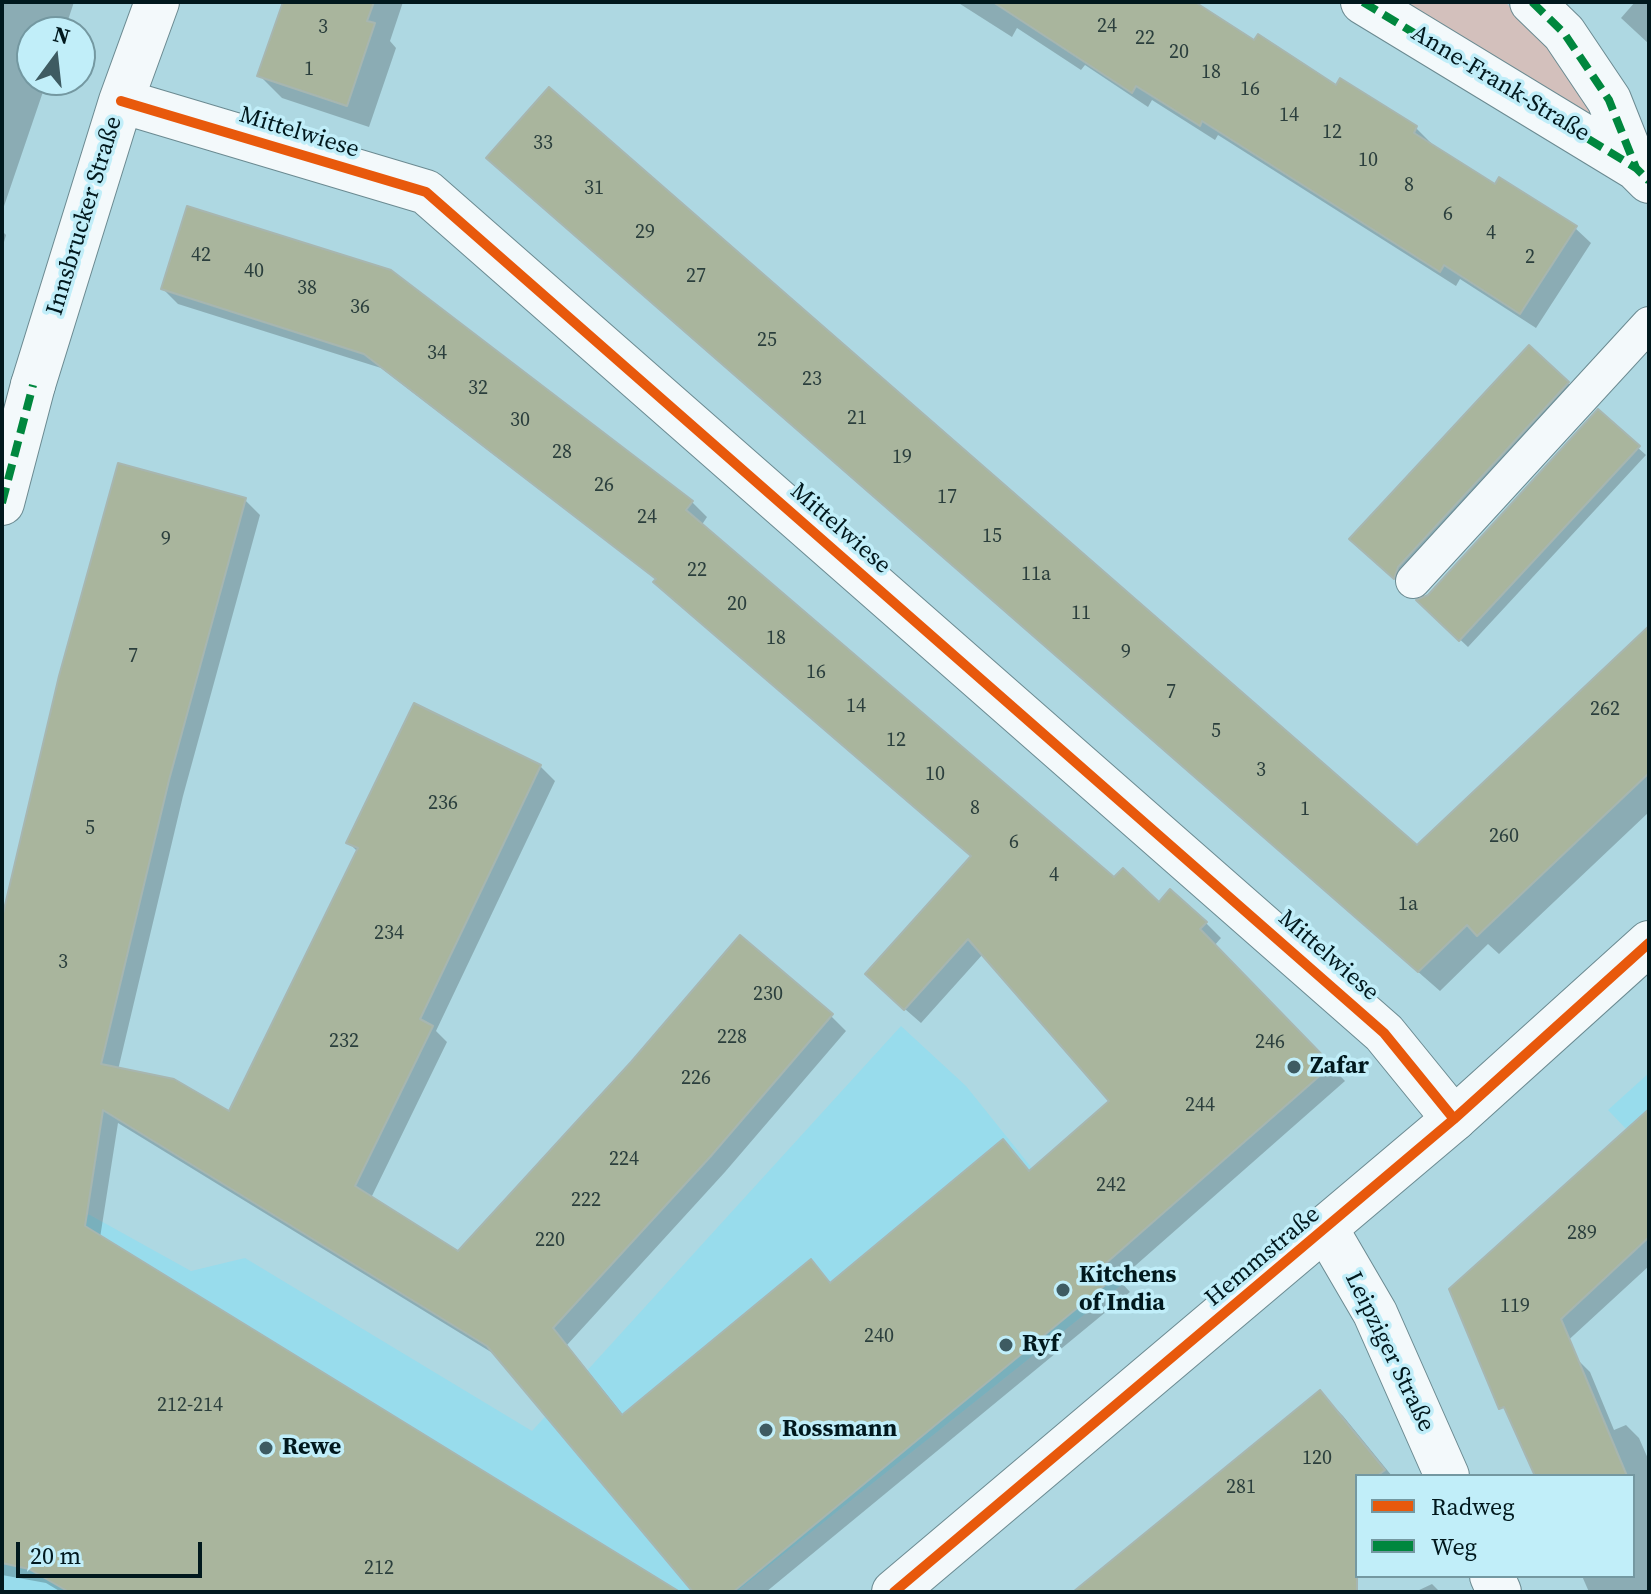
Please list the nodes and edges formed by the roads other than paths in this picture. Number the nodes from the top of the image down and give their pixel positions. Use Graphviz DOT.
graph roads {
  1 [pos="157,2"];
  2 [pos="1363,2"];
  3 [pos="1532,2"];
  4 [pos="121,101"];
  5 [pos="1643,174"];
  6 [pos="1649,324"];
  7 [pos="2,503"];
  8 [pos="1413,581"];
  9 [pos="1649,943"];
  10 [pos="1454,1119"];
  11 [pos="1326,1229"];
  12 [pos="1446,1474"];
  13 [pos="894,1592"];
  1 -- 4 [label="street, Innsbrucker Straße"];
  2 -- 5 [label="street, Anne-Frank-Straße"];
  3 -- 5 [label="street, Anne-Frank-Straße"];
  4 -- 7 [label="street, Innsbrucker Straße"];
  4 -- 10 [label="street, Mittelwiese"];
  6 -- 8 [label="lane"];
  9 -- 10 [label="street, Hemmstraße"];
  10 -- 11 [label="street, Hemmstraße"];
  11 -- 12 [label="street, Leipziger Straße"];
  11 -- 13 [label="street, Hemmstraße"];
}
